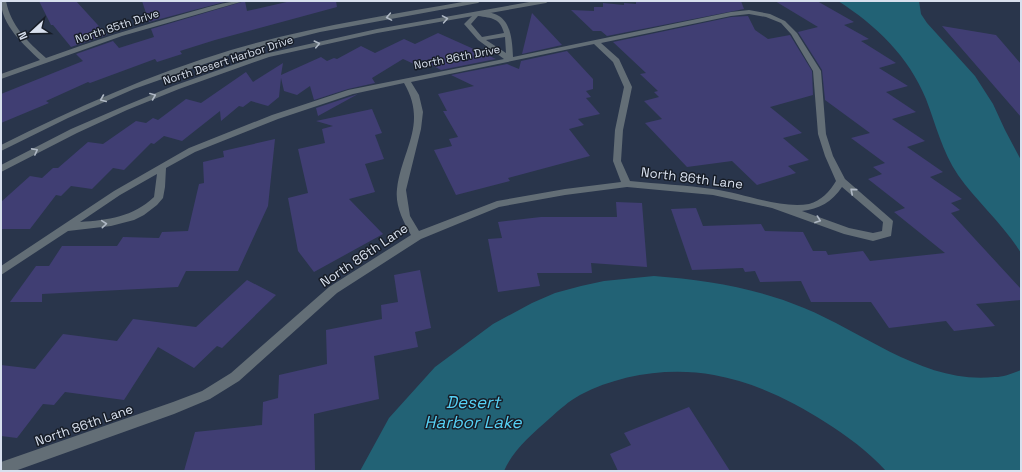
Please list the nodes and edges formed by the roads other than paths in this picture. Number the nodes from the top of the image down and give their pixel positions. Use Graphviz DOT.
graph roads {
  1 [pos="3,1"];
  2 [pos="241,1"];
  3 [pos="478,1"];
  4 [pos="546,1"];
  5 [pos="224,3"];
  6 [pos="469,3"];
  7 [pos="477,14"];
  8 [pos="508,34"];
  9 [pos="480,39"];
  10 [pos="596,42"];
  11 [pos="509,59"];
  12 [pos="44,60"];
  13 [pos="1,77"];
  14 [pos="406,80"];
  15 [pos="1,148"];
  16 [pos="162,167"];
  17 [pos="1,169"];
  18 [pos="841,181"];
  19 [pos="627,184"];
  20 [pos="782,207"];
  21 [pos="66,227"];
  22 [pos="417,236"];
  23 [pos="1,271"];
  24 [pos="1,469"];
  1 -- 12 [label="street"];
  2 -- 5 [label="street, North 85th Drive"];
  3 -- 6 [label="street, North Desert Harbor Drive"];
  4 -- 7 [label="street, North Desert Harbor Drive"];
  5 -- 12 [label="street, North 85th Drive"];
  6 -- 7 [label="street"];
  6 -- 15 [label="street, North Desert Harbor Drive, one-way"];
  7 -- 8 [label="street"];
  7 -- 9 [label="street"];
  17 -- 7 [label="street, North Desert Harbor Drive, one-way"];
  8 -- 9 [label="street"];
  8 -- 11 [label="street"];
  9 -- 11 [label="street"];
  10 -- 11 [label="street, North 86th Drive"];
  10 -- 18 [label="street, North 86th Drive"];
  10 -- 19 [label="street"];
  11 -- 14 [label="street, North 86th Drive"];
  12 -- 13 [label="street, North 85th Drive"];
  14 -- 16 [label="street, North 86th Drive"];
  14 -- 22 [label="street"];
  16 -- 21 [label="street, North 86th Drive"];
  21 -- 16 [label="street, North 86th Drive, one-way"];
  18 -- 20 [label="street, North 86th Lane"];
  20 -- 18 [label="street, North 86th Lane, one-way"];
  19 -- 20 [label="street, North 86th Lane"];
  19 -- 22 [label="street, North 86th Lane"];
  21 -- 23 [label="street, North 86th Drive"];
  22 -- 24 [label="street, North 86th Lane"];
}
